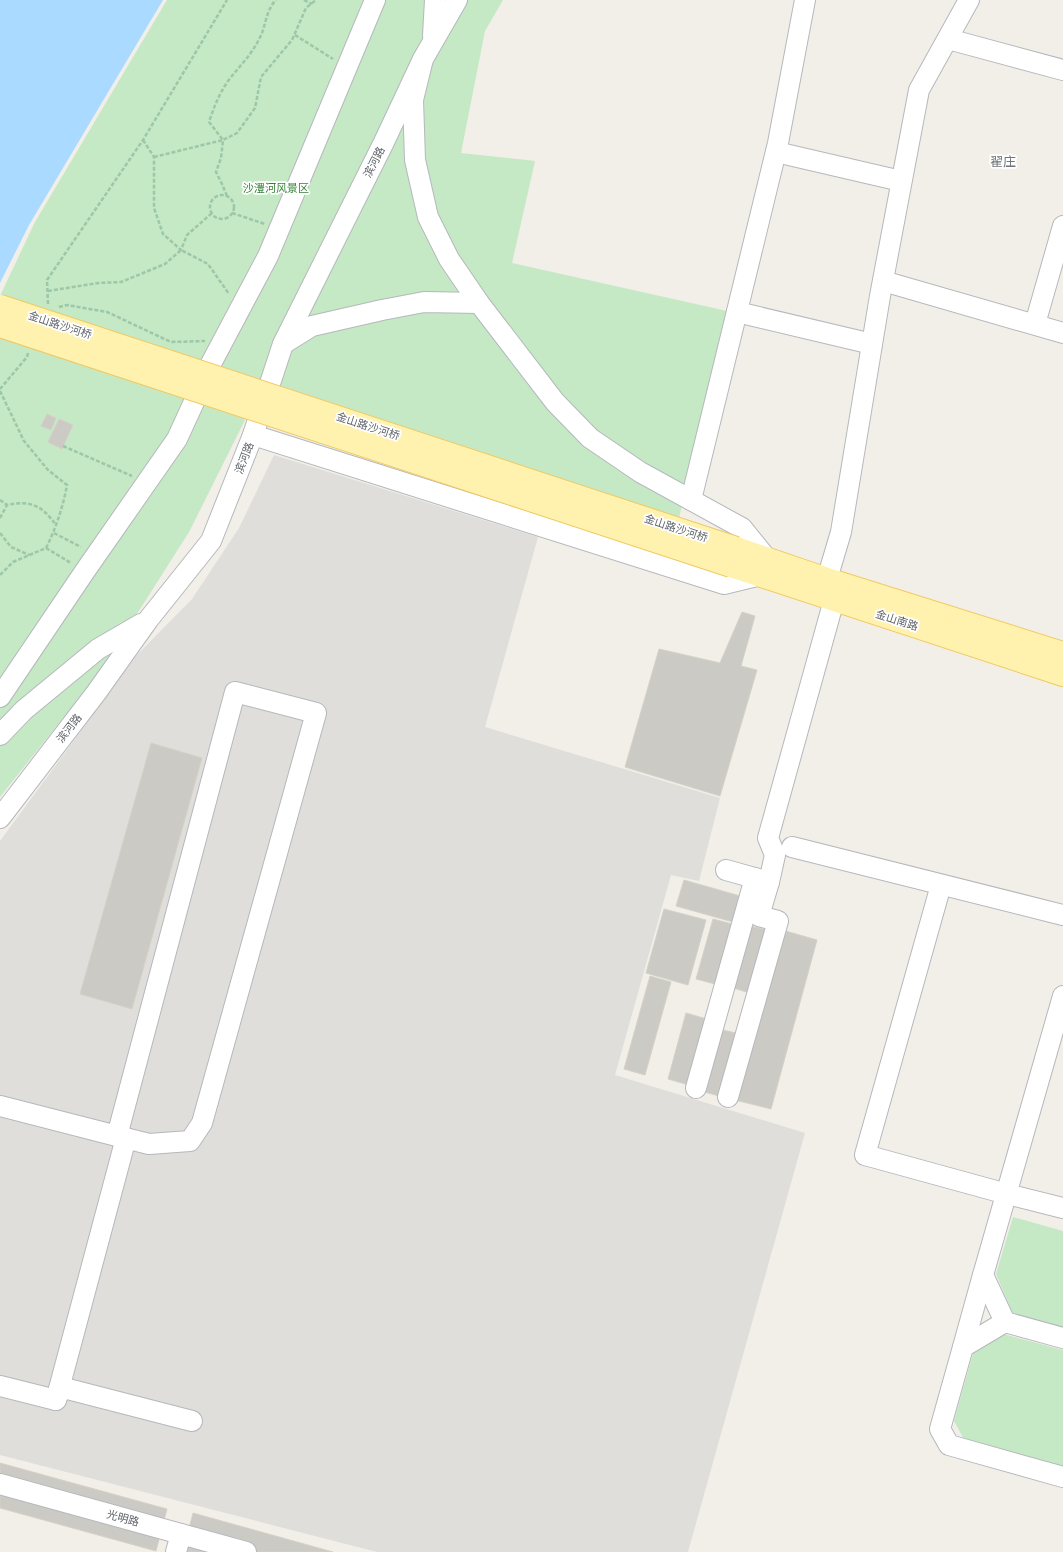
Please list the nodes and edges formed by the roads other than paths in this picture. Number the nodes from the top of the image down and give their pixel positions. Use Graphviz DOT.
graph roads {
  1 [pos="374,0"];
  2 [pos="435,0"];
  3 [pos="457,0"];
  4 [pos="805,0"];
  5 [pos="969,0"];
  6 [pos="948,39"];
  7 [pos="433,40"];
  8 [pos="423,59"];
  9 [pos="1063,70"];
  10 [pos="776,152"];
  11 [pos="901,181"];
  12 [pos="1063,226"];
  13 [pos="883,281"];
  14 [pos="479,303"];
  15 [pos="0,306"];
  16 [pos="737,312"];
  17 [pos="1035,324"];
  18 [pos="0,326"];
  19 [pos="1063,332"];
  20 [pos="282,344"];
  21 [pos="872,344"];
  22 [pos="202,382"];
  23 [pos="253,434"];
  24 [pos="690,500"];
  25 [pos="733,557"];
  26 [pos="764,567"];
  27 [pos="827,579"];
  28 [pos="834,600"];
  29 [pos="148,620"];
  30 [pos="1063,653"];
  31 [pos="1063,675"];
  32 [pos="0,697"];
  33 [pos="0,735"];
  34 [pos="0,818"];
  35 [pos="792,847"];
  36 [pos="726,870"];
  37 [pos="762,880"];
  38 [pos="941,885"];
  39 [pos="1063,915"];
  40 [pos="1063,996"];
  41 [pos="696,1088"];
  42 [pos="728,1097"];
  43 [pos="0,1106"];
  44 [pos="122,1137"];
  45 [pos="1007,1194"];
  46 [pos="1063,1208"];
  47 [pos="983,1276"];
  48 [pos="1005,1322"];
  49 [pos="1063,1338"];
  50 [pos="963,1346"];
  51 [pos="0,1386"];
  52 [pos="60,1386"];
  53 [pos="192,1421"];
  54 [pos="1063,1477"];
  55 [pos="0,1484"];
  56 [pos="179,1543"];
  57 [pos="246,1552"];
  1 -- 22 [label="street"];
  2 -- 7 [label="street"];
  3 -- 7 [label="street"];
  4 -- 10 [label="street"];
  5 -- 6 [label="street"];
  6 -- 9 [label="street"];
  6 -- 11 [label="street"];
  7 -- 8 [label="street"];
  8 -- 14 [label="street"];
  8 -- 20 [label="street, 滨河路"];
  10 -- 11 [label="street"];
  10 -- 16 [label="street"];
  11 -- 13 [label="street"];
  12 -- 17 [label="street"];
  13 -- 17 [label="street"];
  13 -- 21 [label="street"];
  14 -- 20 [label="street"];
  14 -- 24 [label="street"];
  15 -- 22 [label="main road, 金山路沙河桥, bridge"];
  16 -- 21 [label="street"];
  16 -- 24 [label="street"];
  17 -- 19 [label="street"];
  18 -- 22 [label="main road, 金山路沙河桥, bridge"];
  20 -- 23 [label="street, 滨河路"];
  21 -- 27 [label="street"];
  22 -- 25 [label="main road, 金山路沙河桥, bridge"];
  22 -- 32 [label="street"];
  23 -- 26 [label="street"];
  23 -- 29 [label="street, 滨河路"];
  24 -- 26 [label="street"];
  25 -- 26 [label="main road, 金山南路"];
  26 -- 27 [label="main road, 金山南路"];
  26 -- 28 [label="main road, 金山南路"];
  27 -- 30 [label="main road, 金山南路"];
  28 -- 31 [label="main road, 金山南路"];
  28 -- 37 [label="street"];
  29 -- 33 [label="street"];
  29 -- 34 [label="street, 滨河路"];
  35 -- 38 [label="street"];
  36 -- 37 [label="street"];
  37 -- 41 [label="street"];
  37 -- 42 [label="street"];
  38 -- 39 [label="street"];
  38 -- 45 [label="street"];
  40 -- 45 [label="street"];
  43 -- 44 [label="street"];
  44 -- 44 [label="street"];
  44 -- 52 [label="street"];
  45 -- 46 [label="street"];
  45 -- 47 [label="street"];
  47 -- 48 [label="street"];
  47 -- 50 [label="street"];
  48 -- 49 [label="street"];
  48 -- 50 [label="street"];
  50 -- 54 [label="street"];
  51 -- 52 [label="street"];
  52 -- 53 [label="street"];
  55 -- 56 [label="street, 光明路"];
  56 -- 57 [label="street, 光明路"];
}
